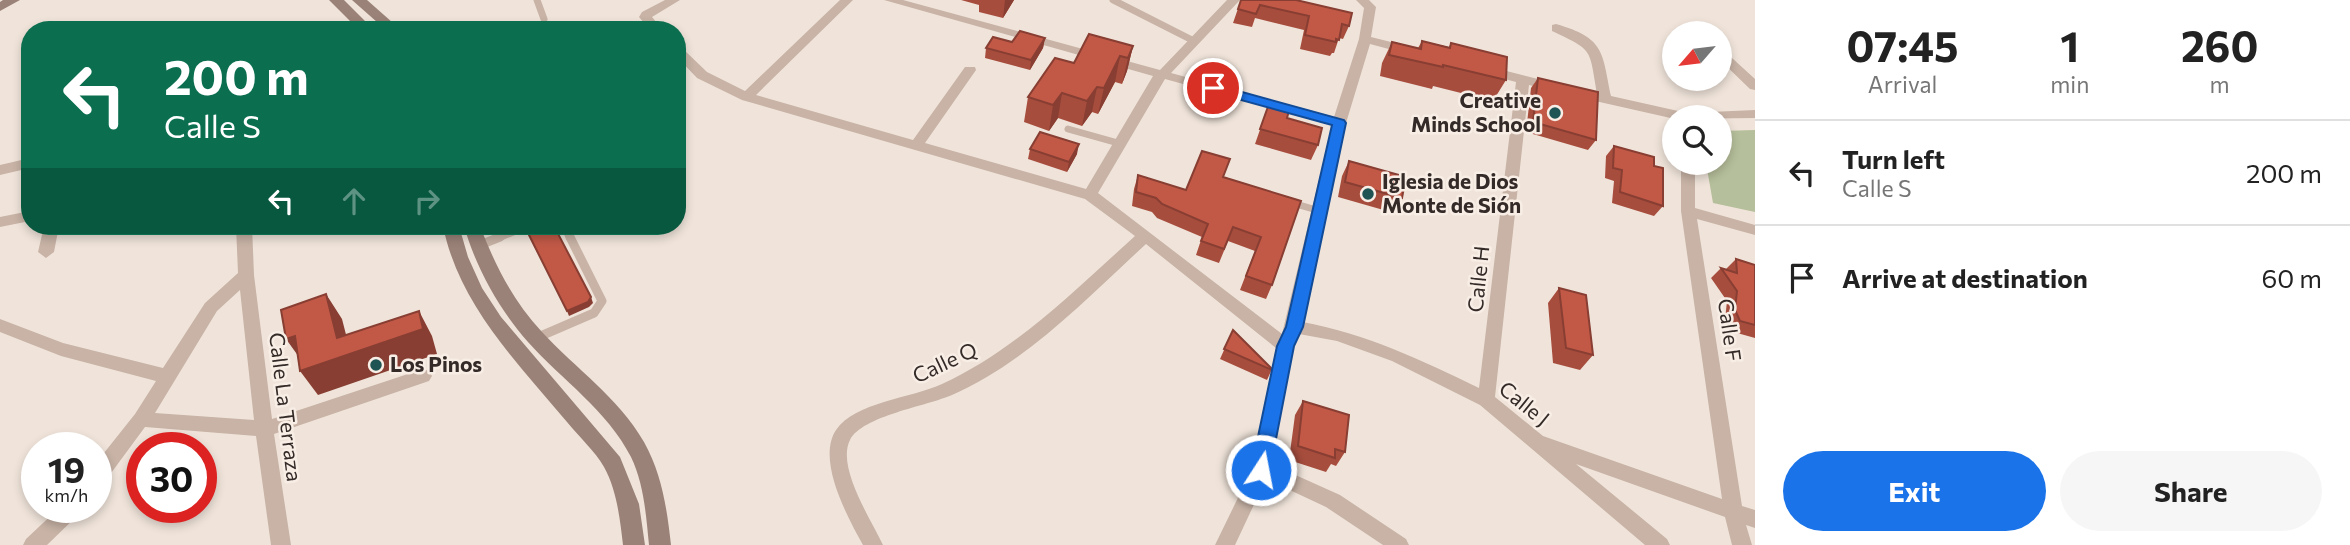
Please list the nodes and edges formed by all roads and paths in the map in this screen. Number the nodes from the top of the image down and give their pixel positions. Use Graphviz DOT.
graph roads {
  1 [pos="13,0"];
  2 [pos="336,0"];
  3 [pos="359,0"];
  4 [pos="380,0"];
  5 [pos="537,0"];
  6 [pos="674,0"];
  7 [pos="847,0"];
  8 [pos="891,0"];
  9 [pos="1113,0"];
  10 [pos="1234,0"];
  11 [pos="1362,0"];
  12 [pos="0,7"];
  13 [pos="544,19"];
  14 [pos="358,21"];
  15 [pos="384,21"];
  16 [pos="389,21"];
  17 [pos="648,21"];
  18 [pos="1556,28"];
  19 [pos="1365,40"];
  20 [pos="1194,41"];
  21 [pos="1431,56"];
  22 [pos="686,59"];
  23 [pos="1732,65"];
  24 [pos="1470,66"];
  25 [pos="970,70"];
  26 [pos="1162,74"];
  27 [pos="1523,79"];
  28 [pos="1755,86"];
  29 [pos="747,97"];
  30 [pos="1605,100"];
  31 [pos="1755,114"];
  32 [pos="1339,123"];
  33 [pos="1068,129"];
  34 [pos="1118,143"];
  35 [pos="916,145"];
  36 [pos="21,165"];
  37 [pos="0,170"];
  38 [pos="1688,175"];
  39 [pos="1090,195"];
  40 [pos="1282,200"];
  41 [pos="1320,211"];
  42 [pos="1688,211"];
  43 [pos="21,218"];
  44 [pos="0,222"];
  45 [pos="1755,230"];
  46 [pos="49,235"];
  47 [pos="244,235"];
  48 [pos="453,235"];
  49 [pos="476,235"];
  50 [pos="505,235"];
  51 [pos="568,235"];
  52 [pos="1145,236"];
  53 [pos="480,245"];
  54 [pos="46,252"];
  55 [pos="246,275"];
  56 [pos="0,325"];
  57 [pos="1294,327"];
  58 [pos="536,338"];
  59 [pos="1285,346"];
  60 [pos="166,376"];
  61 [pos="422,376"];
  62 [pos="1486,400"];
  63 [pos="141,419"];
  64 [pos="266,429"];
  65 [pos="1531,439"];
  66 [pos="112,457"];
  67 [pos="1261,470"];
  68 [pos="1733,511"];
  69 [pos="1755,519"];
  70 [pos="56,523"];
  71 [pos="33,545"];
  72 [pos="281,545"];
  73 [pos="634,545"];
  74 [pos="660,545"];
  75 [pos="873,545"];
  76 [pos="1225,545"];
  77 [pos="1399,545"];
  78 [pos="1660,545"];
  79 [pos="1742,545"];
  1 -- 12 [label="main road"];
  2 -- 14 [label="main road"];
  3 -- 15 [label="main road"];
  4 -- 16 [label="main road"];
  5 -- 13 [label="lane"];
  6 -- 17 [label="street"];
  7 -- 29 [label="street"];
  8 -- 26 [label="street"];
  9 -- 20 [label="lane"];
  10 -- 20 [label="street"];
  11 -- 19 [label="street"];
  18 -- 30 [label="street"];
  19 -- 21 [label="street"];
  19 -- 32 [label="street"];
  20 -- 26 [label="street"];
  22 -- 29 [label="street"];
  23 -- 28 [label="street"];
  24 -- 27 [label="street"];
  25 -- 35 [label="street"];
  26 -- 32 [label="street"];
  26 -- 34 [label="street"];
  27 -- 30 [label="street"];
  27 -- 62 [label="street, Calle H"];
  29 -- 35 [label="street"];
  30 -- 31 [label="street"];
  32 -- 41 [label="street"];
  33 -- 34 [label="lane"];
  34 -- 39 [label="street"];
  35 -- 39 [label="street"];
  36 -- 37 [label="street"];
  38 -- 42 [label="street, Calle F"];
  39 -- 52 [label="street"];
  40 -- 41 [label="lane"];
  41 -- 57 [label="street"];
  42 -- 45 [label="street"];
  42 -- 68 [label="street, Calle F"];
  43 -- 44 [label="street"];
  46 -- 54 [label="street"];
  47 -- 55 [label="street, Calle La Terraza"];
  48 -- 73 [label="main road"];
  49 -- 53 [label="main road"];
  50 -- 53 [label="lane"];
  51 -- 58 [label="lane"];
  52 -- 59 [label="street"];
  52 -- 75 [label="street, Calle Q"];
  53 -- 58 [label="main road"];
  55 -- 60 [label="street"];
  55 -- 64 [label="street, Calle La Terraza"];
  56 -- 60 [label="street"];
  57 -- 59 [label="street"];
  57 -- 62 [label="street, Calle J"];
  58 -- 74 [label="main road"];
  59 -- 67 [label="street"];
  60 -- 63 [label="street"];
  61 -- 64 [label="street"];
  62 -- 65 [label="street, Calle J"];
  63 -- 64 [label="street"];
  63 -- 66 [label="street"];
  64 -- 72 [label="street, Calle La Terraza"];
  65 -- 68 [label="street"];
  65 -- 78 [label="street, Calle J"];
  67 -- 76 [label="street"];
  67 -- 77 [label="street"];
  68 -- 69 [label="street"];
  68 -- 79 [label="street, Calle F"];
  70 -- 71 [label="street"];
}
